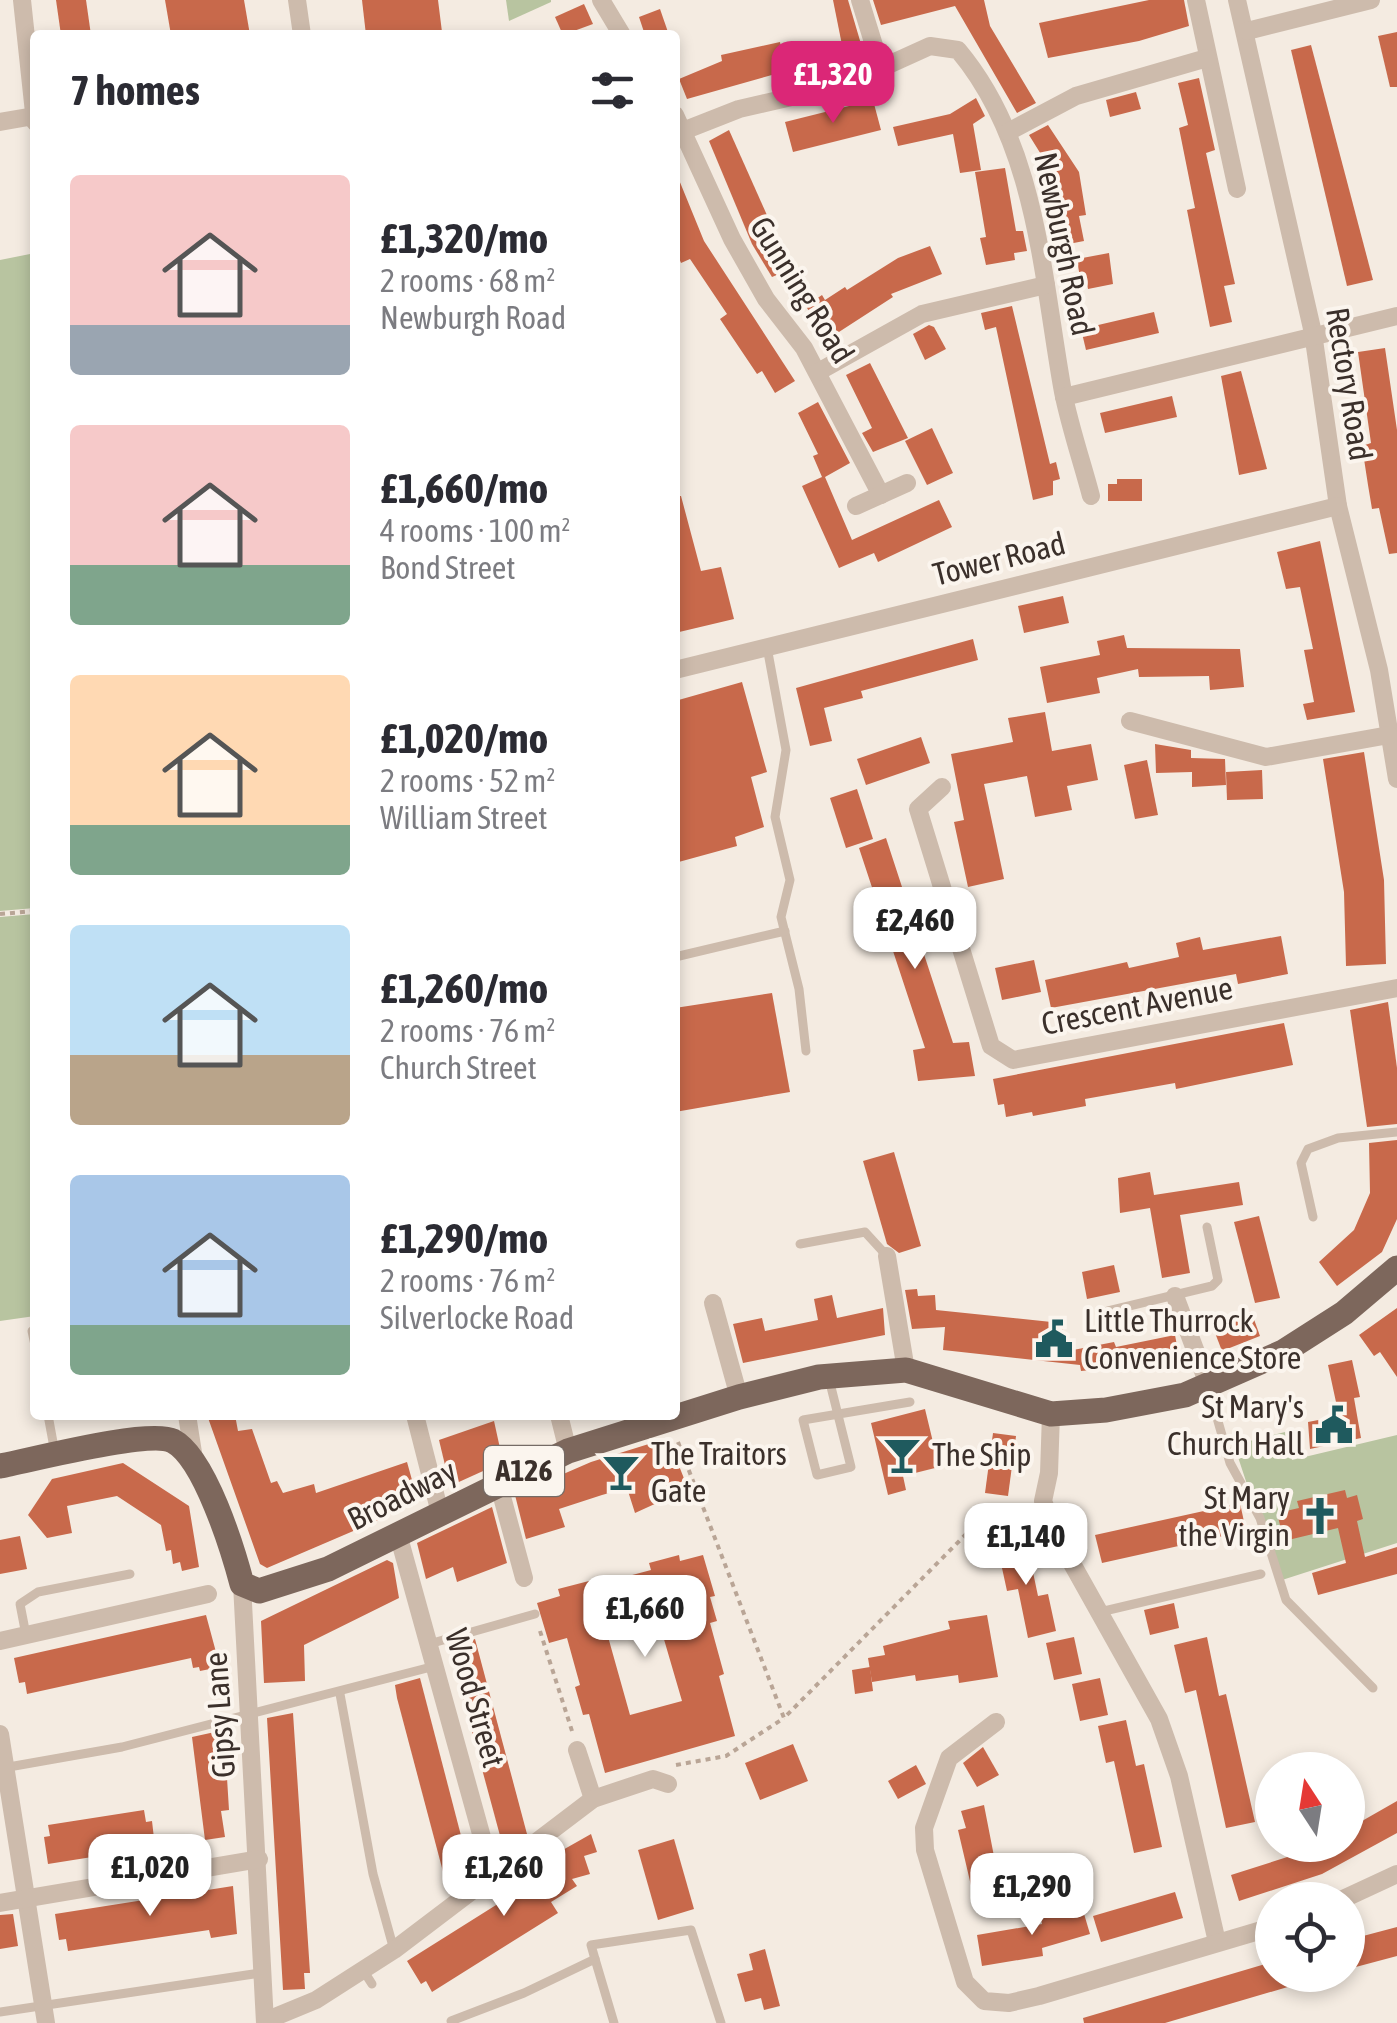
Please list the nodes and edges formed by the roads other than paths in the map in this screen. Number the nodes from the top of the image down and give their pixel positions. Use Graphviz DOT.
graph roads {
  1 [pos="22,0"];
  2 [pos="297,0"];
  3 [pos="601,0"];
  4 [pos="860,0"];
  5 [pos="1196,0"];
  6 [pos="1237,0"];
  7 [pos="1371,0"];
  8 [pos="301,30"];
  9 [pos="619,30"];
  10 [pos="1247,31"];
  11 [pos="1207,58"];
  12 [pos="881,68"];
  13 [pos="30,79"];
  14 [pos="30,119"];
  15 [pos="0,122"];
  16 [pos="680,123"];
  17 [pos="680,125"];
  18 [pos="1008,132"];
  19 [pos="1237,189"];
  20 [pos="1046,285"];
  21 [pos="1397,316"];
  22 [pos="1312,333"];
  23 [pos="818,372"];
  24 [pos="1064,397"];
  25 [pos="907,483"];
  26 [pos="881,495"];
  27 [pos="1091,496"];
  28 [pos="856,506"];
  29 [pos="1338,506"];
  30 [pos="767,648"];
  31 [pos="1388,668"];
  32 [pos="680,669"];
  33 [pos="1130,721"];
  34 [pos="1389,734"];
  35 [pos="1397,779"];
  36 [pos="942,787"];
  37 [pos="785,931"];
  38 [pos="680,955"];
  39 [pos="1397,988"];
  40 [pos="806,1051"];
  41 [pos="1397,1132"];
  42 [pos="1313,1217"];
  43 [pos="1206,1227"];
  44 [pos="800,1244"];
  45 [pos="887,1256"];
  46 [pos="1397,1268"];
  47 [pos="1174,1296"];
  48 [pos="713,1303"];
  49 [pos="1108,1311"];
  50 [pos="906,1370"];
  51 [pos="824,1377"];
  52 [pos="1209,1387"];
  53 [pos="739,1396"];
  54 [pos="910,1402"];
  55 [pos="837,1412"];
  56 [pos="1051,1414"];
  57 [pos="680,1418"];
  58 [pos="49,1420"];
  59 [pos="187,1420"];
  60 [pos="416,1420"];
  61 [pos="560,1420"];
  62 [pos="675,1420"];
  63 [pos="568,1451"];
  64 [pos="56,1455"];
  65 [pos="194,1460"];
  66 [pos="0,1466"];
  67 [pos="498,1482"];
  68 [pos="440,1513"];
  69 [pos="398,1534"];
  70 [pos="130,1574"];
  71 [pos="1261,1574"];
  72 [pos="524,1578"];
  73 [pos="242,1584"];
  74 [pos="208,1594"];
  75 [pos="1100,1612"];
  76 [pos="535,1614"];
  77 [pos="26,1636"];
  78 [pos="0,1641"];
  79 [pos="429,1644"];
  80 [pos="435,1666"];
  81 [pos="1373,1688"];
  82 [pos="340,1694"];
  83 [pos="250,1715"];
  84 [pos="996,1722"];
  85 [pos="0,1734"];
  86 [pos="577,1750"];
  87 [pos="3,1768"];
  88 [pos="660,1781"];
  89 [pos="593,1799"];
  90 [pos="183,1850"];
  91 [pos="259,1859"];
  92 [pos="186,1871"];
  93 [pos="1397,1874"];
  94 [pos="494,1877"];
  95 [pos="1365,1889"];
  96 [pos="27,1899"];
  97 [pos="0,1903"];
  98 [pos="1255,1932"];
  99 [pos="1217,1942"];
  100 [pos="394,1950"];
  101 [pos="595,1959"];
  102 [pos="260,1974"];
  103 [pos="0,2012"];
  104 [pos="45,2014"];
  105 [pos="450,2021"];
  106 [pos="265,2022"];
  107 [pos="614,2023"];
  108 [pos="721,2023"];
  1 -- 13 [label="street"];
  2 -- 8 [label="street"];
  3 -- 9 [label="street"];
  4 -- 12 [label="street"];
  5 -- 11 [label="street"];
  6 -- 10 [label="street, Rectory Road"];
  7 -- 10 [label="street"];
  10 -- 22 [label="street, Rectory Road"];
  11 -- 18 [label="street"];
  11 -- 19 [label="street"];
  12 -- 16 [label="street, Newburgh Road"];
  12 -- 18 [label="street, Newburgh Road"];
  14 -- 15 [label="street"];
  17 -- 23 [label="street, Gunning Road"];
  18 -- 20 [label="street, Newburgh Road"];
  20 -- 23 [label="street"];
  20 -- 24 [label="street, Newburgh Road"];
  21 -- 22 [label="street"];
  22 -- 24 [label="street"];
  22 -- 29 [label="street, Rectory Road"];
  23 -- 26 [label="street, Gunning Road"];
  24 -- 27 [label="street, Newburgh Road"];
  25 -- 26 [label="street"];
  26 -- 28 [label="street"];
  29 -- 30 [label="street, Tower Road"];
  29 -- 31 [label="street, Rectory Road"];
  30 -- 32 [label="street, Tower Road"];
  30 -- 37 [label="lane"];
  31 -- 34 [label="street, Rectory Road"];
  33 -- 34 [label="street"];
  34 -- 35 [label="street, Rectory Road"];
  36 -- 39 [label="street, Crescent Avenue"];
  37 -- 38 [label="lane"];
  37 -- 40 [label="lane"];
  41 -- 42 [label="lane"];
  43 -- 47 [label="lane"];
  44 -- 45 [label="lane"];
  45 -- 50 [label="street"];
  46 -- 52 [label="main road, A126"];
  47 -- 49 [label="lane"];
  47 -- 52 [label="street"];
  48 -- 53 [label="street"];
  50 -- 51 [label="main road, A126"];
  50 -- 56 [label="main road, A126"];
  51 -- 53 [label="main road, Broadway / A126"];
  51 -- 55 [label="lane"];
  52 -- 56 [label="main road, A126"];
  52 -- 81 [label="lane"];
  53 -- 57 [label="main road, Broadway / A126"];
  54 -- 55 [label="lane"];
  55 -- 55 [label="lane"];
  56 -- 75 [label="street"];
  58 -- 64 [label="lane"];
  59 -- 65 [label="street"];
  60 -- 68 [label="street"];
  61 -- 63 [label="street"];
  62 -- 63 [label="main road, Broadway / A126"];
  63 -- 67 [label="main road, Broadway / A126"];
  64 -- 65 [label="main road"];
  64 -- 66 [label="main road"];
  65 -- 73 [label="main road"];
  67 -- 68 [label="main road, Broadway / A126"];
  67 -- 72 [label="street"];
  68 -- 69 [label="main road, Broadway / A126"];
  69 -- 73 [label="main road, Broadway / A126"];
  69 -- 79 [label="street, Wood Street"];
  70 -- 77 [label="lane"];
  71 -- 75 [label="lane"];
  73 -- 83 [label="street, Gipsy Lane"];
  74 -- 77 [label="street"];
  75 -- 99 [label="street"];
  76 -- 79 [label="lane"];
  77 -- 78 [label="street"];
  79 -- 80 [label="street, Wood Street"];
  80 -- 82 [label="lane"];
  80 -- 94 [label="street, Wood Street"];
  82 -- 83 [label="lane"];
  82 -- 100 [label="lane"];
  83 -- 87 [label="lane"];
  83 -- 91 [label="street, Gipsy Lane"];
  84 -- 99 [label="street"];
  85 -- 87 [label="street"];
  86 -- 89 [label="street"];
  87 -- 96 [label="street"];
  88 -- 89 [label="street"];
  89 -- 94 [label="street"];
  90 -- 92 [label="lane"];
  91 -- 92 [label="street"];
  91 -- 102 [label="street, Gipsy Lane"];
  92 -- 96 [label="street"];
  93 -- 95 [label="street"];
  94 -- 100 [label="street"];
  96 -- 97 [label="street"];
  96 -- 104 [label="street"];
  98 -- 99 [label="street"];
  100 -- 106 [label="street"];
  101 -- 105 [label="lane"];
  101 -- 107 [label="lane"];
  101 -- 108 [label="lane"];
  102 -- 104 [label="lane"];
  102 -- 106 [label="street, Gipsy Lane"];
  103 -- 104 [label="lane"];
}
